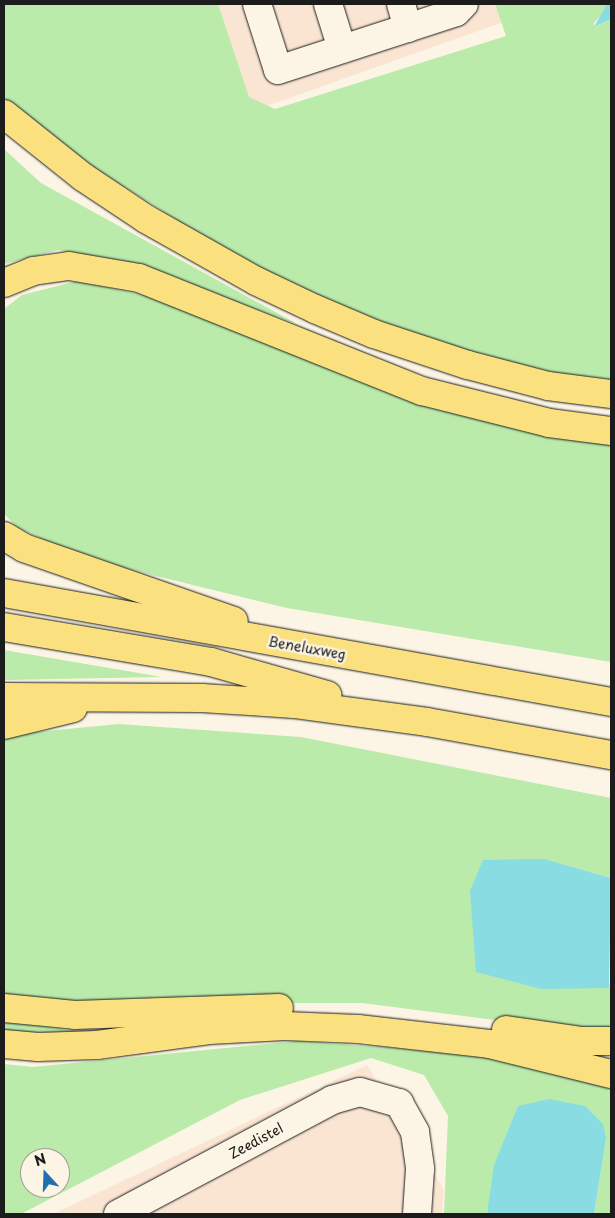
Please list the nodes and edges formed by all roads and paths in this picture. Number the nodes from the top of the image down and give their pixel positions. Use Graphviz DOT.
graph roads {
  1 [pos="257,4"];
  2 [pos="328,4"];
  3 [pos="464,4"];
  4 [pos="404,16"];
  5 [pos="342,49"];
  6 [pos="4,114"];
  7 [pos="4,283"];
  8 [pos="611,394"];
  9 [pos="611,431"];
  10 [pos="4,536"];
  11 [pos="4,593"];
  12 [pos="4,626"];
  13 [pos="318,650"];
  14 [pos="4,697"];
  15 [pos="126,697"];
  16 [pos="611,702"];
  17 [pos="428,722"];
  18 [pos="4,725"];
  19 [pos="611,755"];
  20 [pos="4,1008"];
  21 [pos="611,1041"];
  22 [pos="4,1044"];
  23 [pos="611,1074"];
  24 [pos="118,1214"];
  25 [pos="417,1214"];
  1 -- 5 [label="street"];
  2 -- 5 [label="street"];
  3 -- 4 [label="street"];
  4 -- 5 [label="street"];
  6 -- 8 [label="highway"];
  7 -- 9 [label="highway"];
  10 -- 13 [label="highway"];
  11 -- 13 [label="highway, Beneluxweg"];
  12 -- 17 [label="highway"];
  13 -- 16 [label="highway, Beneluxweg"];
  14 -- 15 [label="highway"];
  15 -- 17 [label="highway"];
  15 -- 18 [label="highway"];
  17 -- 19 [label="highway"];
  20 -- 21 [label="highway"];
  22 -- 23 [label="highway"];
  24 -- 25 [label="street, Zeedistel"];
}
